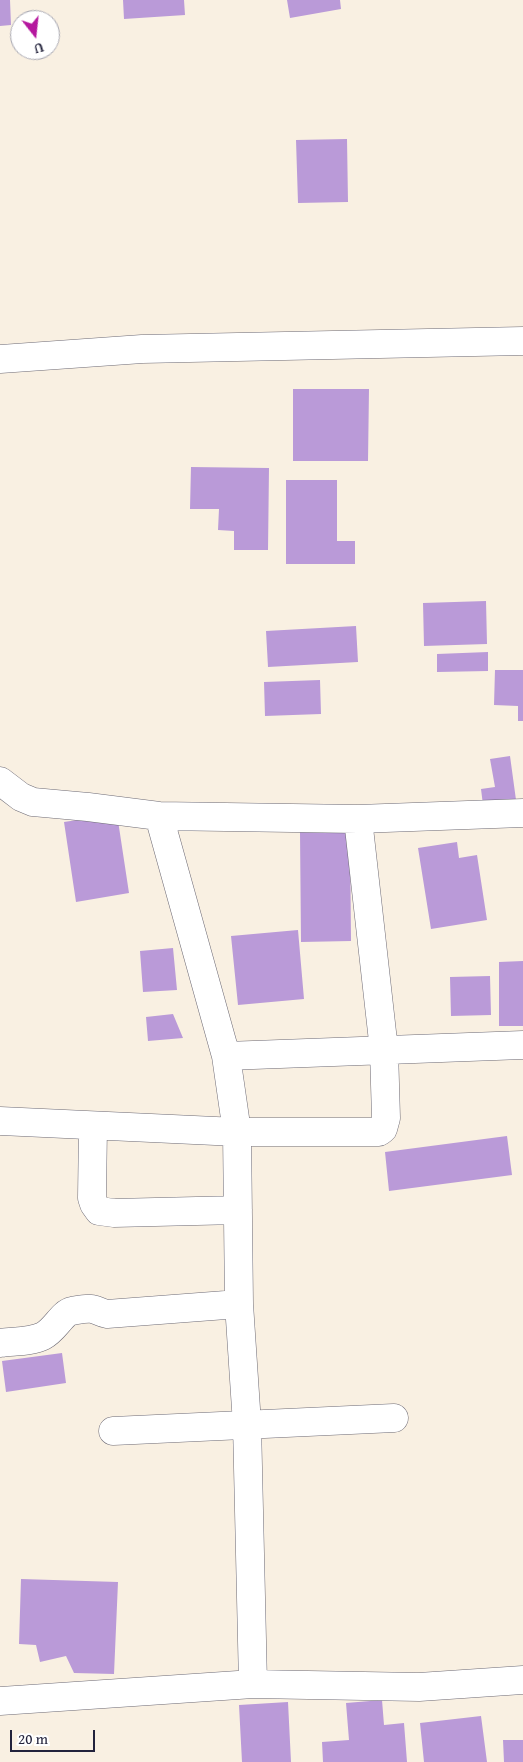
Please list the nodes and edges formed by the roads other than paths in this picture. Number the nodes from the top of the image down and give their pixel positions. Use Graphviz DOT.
graph roads {
  1 [pos="523,341"];
  2 [pos="0,359"];
  3 [pos="0,781"];
  4 [pos="523,813"];
  5 [pos="159,816"];
  6 [pos="358,820"];
  7 [pos="523,1045"];
  8 [pos="384,1050"];
  9 [pos="226,1056"];
  10 [pos="0,1122"];
  11 [pos="93,1126"];
  12 [pos="237,1132"];
  13 [pos="238,1210"];
  14 [pos="239,1304"];
  15 [pos="0,1343"];
  16 [pos="394,1418"];
  17 [pos="247,1424"];
  18 [pos="113,1431"];
  19 [pos="523,1680"];
  20 [pos="253,1684"];
  21 [pos="0,1701"];
  1 -- 2 [label="street"];
  3 -- 5 [label="street"];
  4 -- 6 [label="street"];
  5 -- 6 [label="street"];
  5 -- 9 [label="street"];
  6 -- 8 [label="street"];
  7 -- 8 [label="street"];
  8 -- 9 [label="street"];
  8 -- 12 [label="street"];
  9 -- 12 [label="street"];
  10 -- 11 [label="street"];
  11 -- 12 [label="street"];
  11 -- 13 [label="street"];
  12 -- 13 [label="street"];
  13 -- 14 [label="street"];
  14 -- 15 [label="street"];
  14 -- 17 [label="street"];
  16 -- 17 [label="street"];
  17 -- 18 [label="street"];
  17 -- 20 [label="street"];
  19 -- 20 [label="street"];
  20 -- 21 [label="street"];
}
